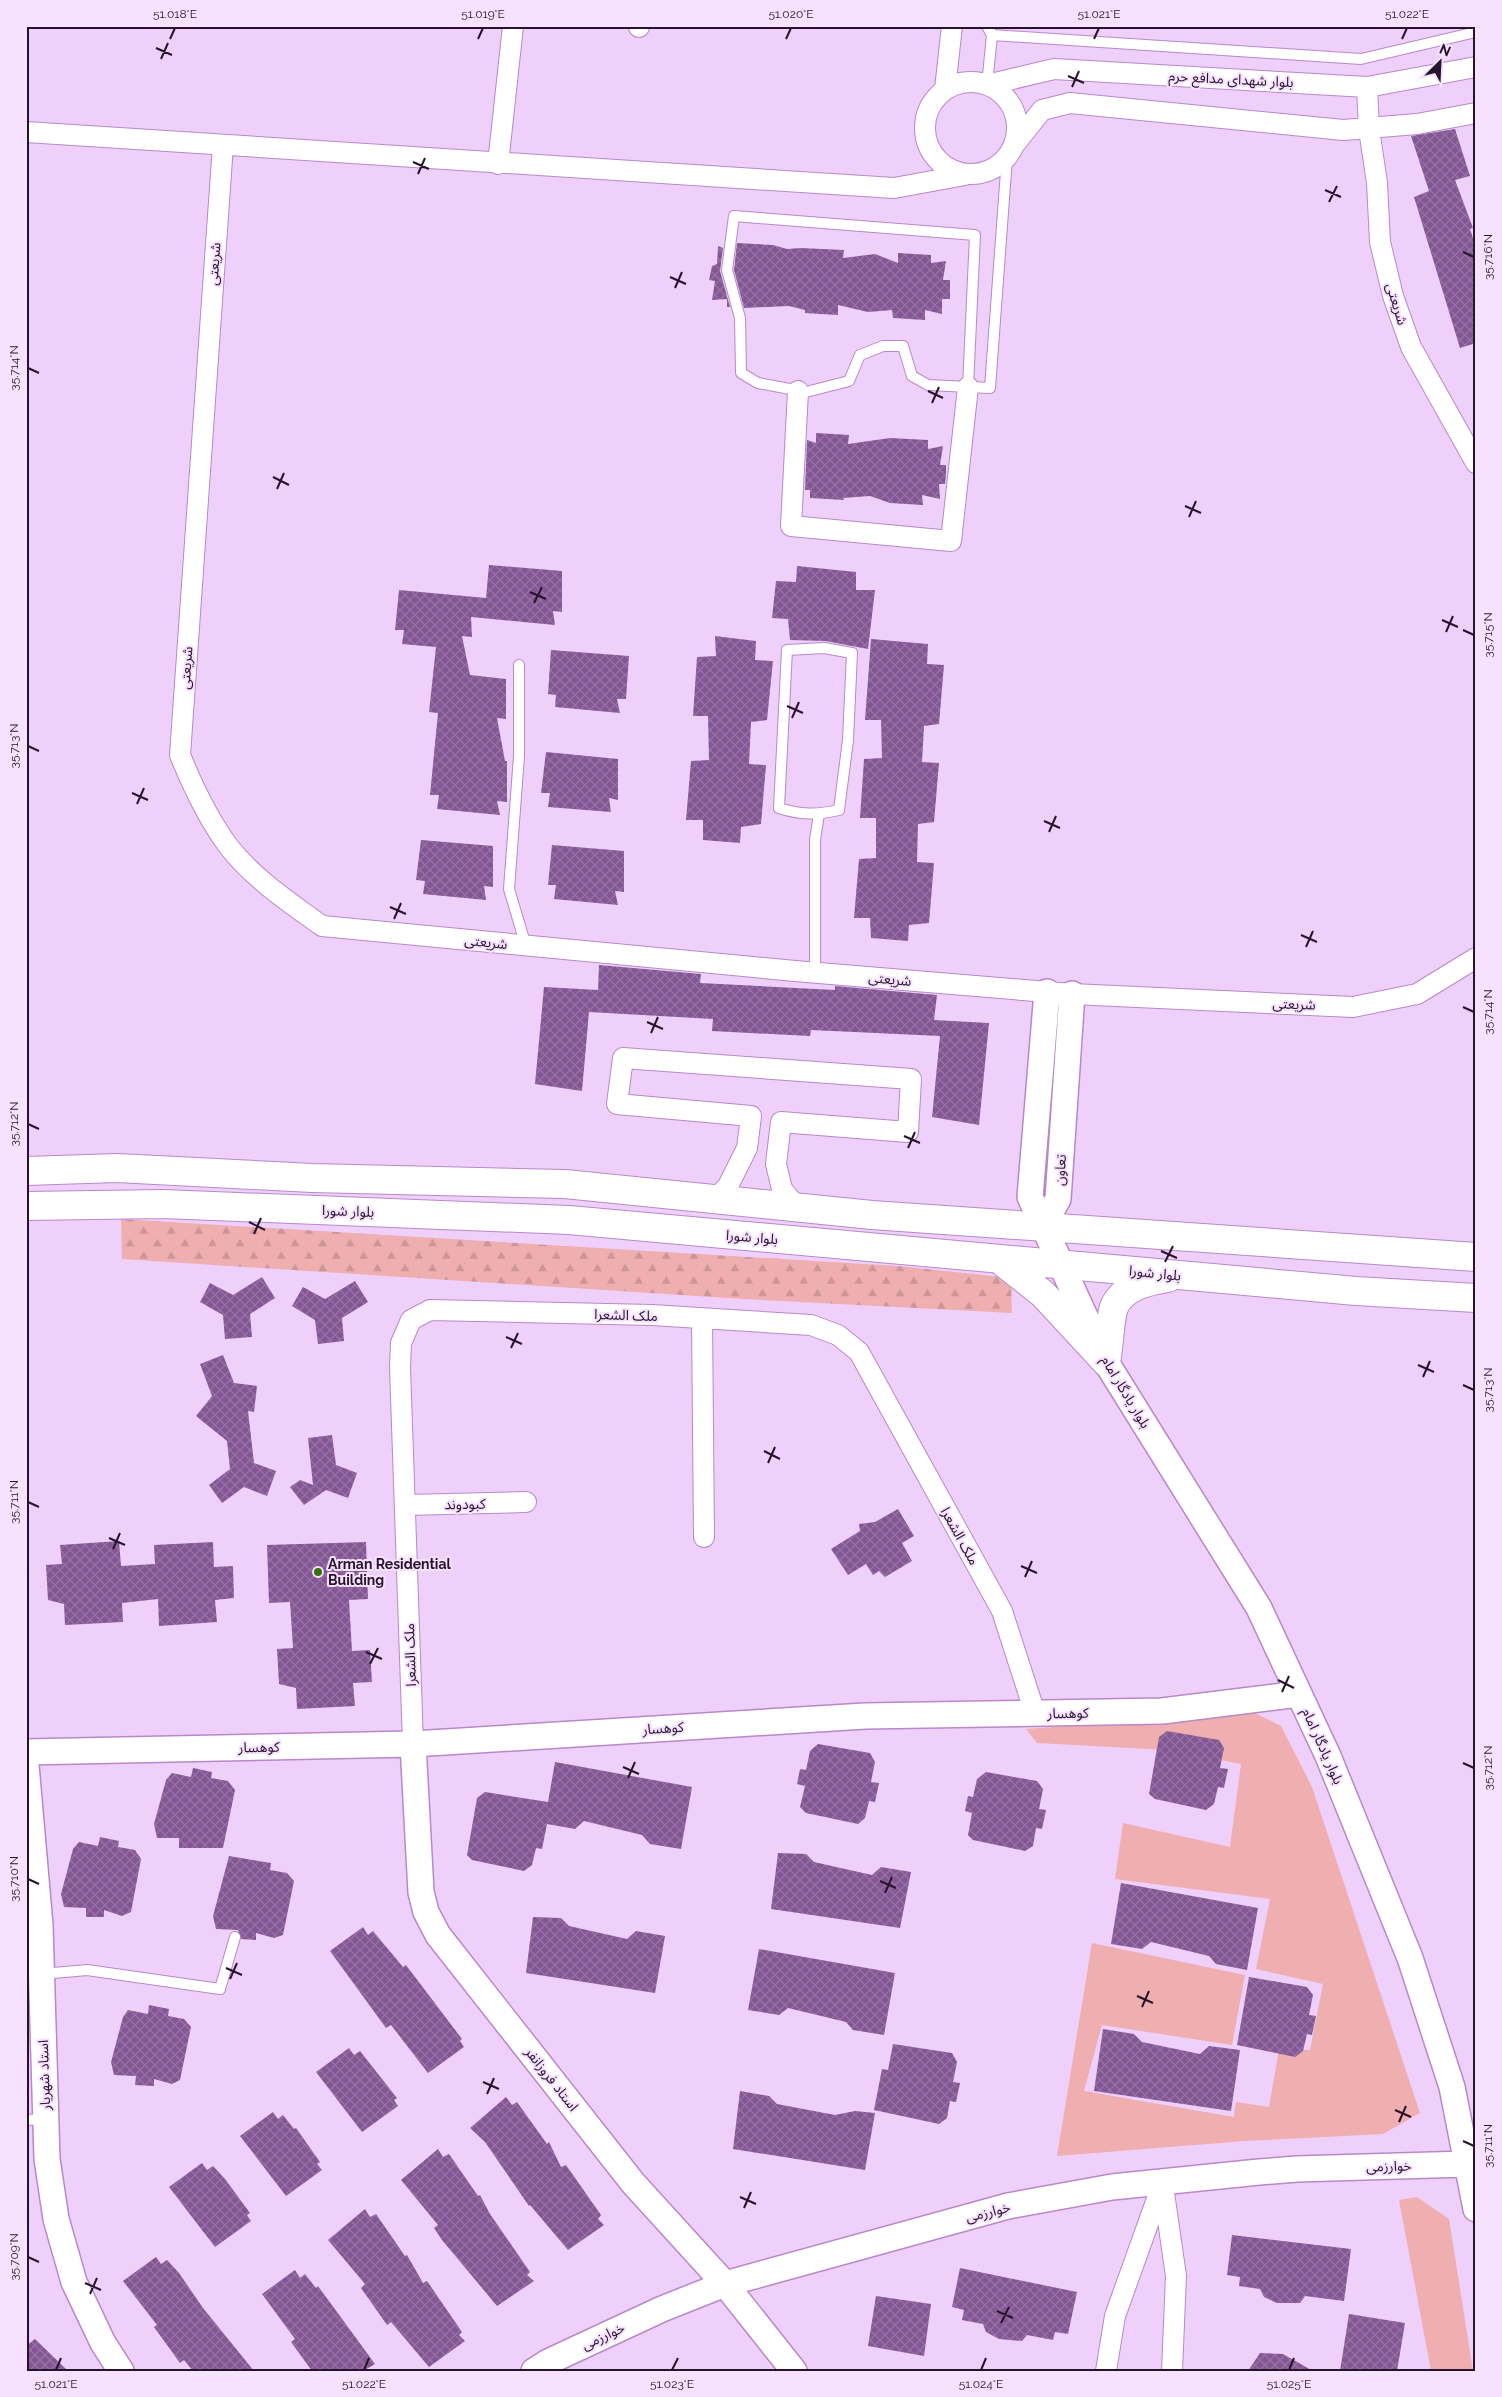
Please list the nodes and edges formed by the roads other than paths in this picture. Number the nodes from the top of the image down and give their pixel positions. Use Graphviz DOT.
graph roads {
  1 [pos="513,26"];
  2 [pos="952,26"];
  3 [pos="989,31"];
  4 [pos="1476,32"];
  5 [pos="1476,67"];
  6 [pos="987,85"];
  7 [pos="1367,87"];
  8 [pos="945,89"];
  9 [pos="1476,112"];
  10 [pos="1370,129"];
  11 [pos="26,132"];
  12 [pos="223,145"];
  13 [pos="1011,151"];
  14 [pos="498,164"];
  15 [pos="965,175"];
  16 [pos="968,387"];
  17 [pos="798,390"];
  18 [pos="1476,464"];
  19 [pos="519,665"];
  20 [pos="820,814"];
  21 [pos="526,946"];
  22 [pos="1476,958"];
  23 [pos="815,973"];
  24 [pos="1047,992"];
  25 [pos="1072,994"];
  26 [pos="751,1116"];
  27 [pos="781,1122"];
  28 [pos="26,1171"];
  29 [pos="715,1199"];
  30 [pos="26,1206"];
  31 [pos="797,1208"];
  32 [pos="1043,1226"];
  33 [pos="1476,1257"];
  34 [pos="1000,1260"];
  35 [pos="1060,1264"];
  36 [pos="1184,1276"];
  37 [pos="1476,1298"];
  38 [pos="702,1318"];
  39 [pos="1106,1362"];
  40 [pos="526,1502"];
  41 [pos="405,1505"];
  42 [pos="704,1536"];
  43 [pos="1299,1694"];
  44 [pos="1035,1713"];
  45 [pos="413,1744"];
  46 [pos="26,1752"];
  47 [pos="26,1765"];
  48 [pos="235,1937"];
  49 [pos="41,1974"];
  50 [pos="36,2120"];
  51 [pos="1471,2163"];
  52 [pos="1163,2182"];
  53 [pos="1476,2209"];
  54 [pos="725,2284"];
  55 [pos="545,2368"];
  56 [pos="121,2371"];
  57 [pos="794,2371"];
  58 [pos="1106,2371"];
  59 [pos="1172,2371"];
  1 -- 14 [label="street"];
  2 -- 8 [label="street"];
  3 -- 4 [label="lane"];
  3 -- 6 [label="lane"];
  5 -- 7 [label="street, بلوار شهدای مدافع حرم"];
  6 -- 7 [label="street, بلوار شهدای مدافع حرم"];
  6 -- 8 [label="street"];
  6 -- 13 [label="street"];
  7 -- 10 [label="street, شریعتی"];
  8 -- 15 [label="street"];
  9 -- 10 [label="street"];
  10 -- 13 [label="street"];
  10 -- 18 [label="street, شریعتی"];
  11 -- 12 [label="street"];
  12 -- 14 [label="street"];
  12 -- 21 [label="street, شریعتی"];
  13 -- 15 [label="street"];
  13 -- 16 [label="lane"];
  14 -- 15 [label="street"];
  16 -- 17 [label="lane"];
  16 -- 17 [label="street"];
  16 -- 17 [label="lane"];
  19 -- 21 [label="lane"];
  20 -- 20 [label="lane"];
  20 -- 23 [label="lane"];
  21 -- 23 [label="street, شریعتی"];
  22 -- 25 [label="street, شریعتی"];
  23 -- 24 [label="street, شریعتی"];
  24 -- 25 [label="street, شریعتی"];
  24 -- 32 [label="street, تعاون"];
  25 -- 32 [label="street, تعاون"];
  26 -- 27 [label="street"];
  26 -- 27 [label="street"];
  26 -- 29 [label="street"];
  27 -- 31 [label="street"];
  28 -- 29 [label="main road"];
  29 -- 31 [label="main road"];
  30 -- 34 [label="main road, بلوار شورا"];
  31 -- 32 [label="main road"];
  32 -- 33 [label="main road"];
  32 -- 35 [label="street, بلوار یادگار امام"];
  34 -- 35 [label="main road, بلوار شورا"];
  34 -- 39 [label="main road"];
  35 -- 36 [label="main road, بلوار شورا"];
  35 -- 39 [label="street, بلوار یادگار امام"];
  36 -- 37 [label="main road, بلوار شورا"];
  36 -- 39 [label="main road"];
  38 -- 41 [label="street, ملک الشعرا"];
  38 -- 42 [label="street"];
  38 -- 44 [label="street, ملک الشعرا"];
  39 -- 43 [label="street, بلوار یادگار امام"];
  40 -- 41 [label="street, کبودوند"];
  41 -- 45 [label="street, ملک الشعرا"];
  43 -- 44 [label="street, کوهسار"];
  43 -- 51 [label="street, بلوار یادگار امام"];
  44 -- 45 [label="street, کوهسار"];
  45 -- 46 [label="street, کوهسار"];
  45 -- 54 [label="street, استاد فروزانفر"];
  47 -- 49 [label="street, استاد شهریار"];
  48 -- 49 [label="lane"];
  49 -- 50 [label="street, استاد شهریار"];
  50 -- 56 [label="street, استاد شهریار"];
  51 -- 52 [label="street, خوارزمی"];
  51 -- 53 [label="street, بلوار یادگار امام"];
  52 -- 54 [label="street, خوارزمی"];
  52 -- 58 [label="street"];
  52 -- 59 [label="street"];
  54 -- 55 [label="street, خوارزمی"];
  54 -- 57 [label="street, استاد فروزانفر"];
}
